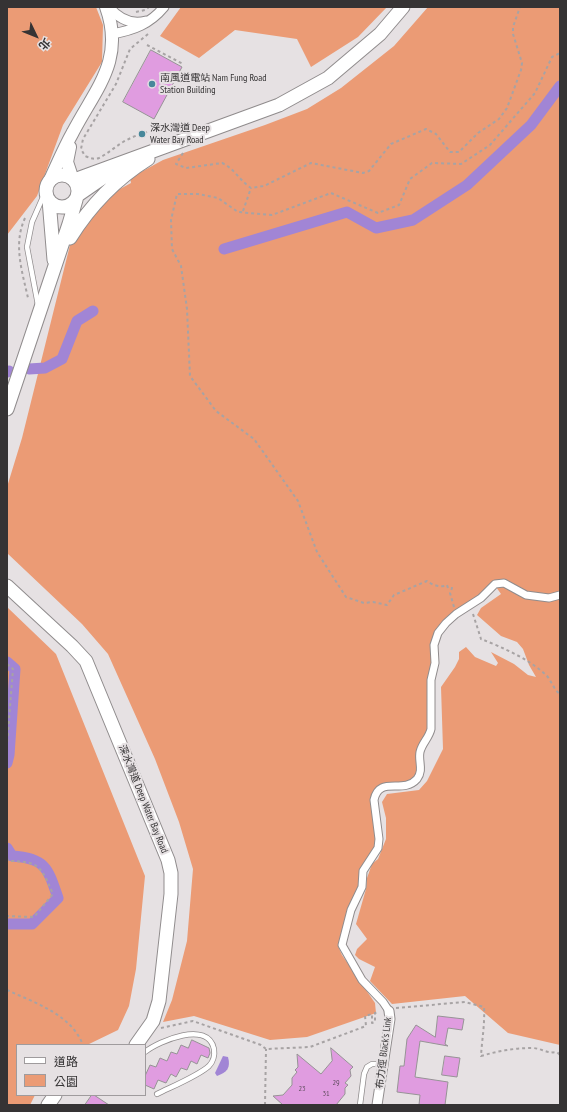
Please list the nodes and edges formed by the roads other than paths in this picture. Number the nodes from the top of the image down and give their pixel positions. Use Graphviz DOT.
graph roads {
  1 [pos="106,7"];
  2 [pos="109,7"];
  3 [pos="164,7"];
  4 [pos="403,7"];
  5 [pos="152,19"];
  6 [pos="112,34"];
  7 [pos="73,132"];
  8 [pos="171,144"];
  9 [pos="126,161"];
  10 [pos="73,179"];
  11 [pos="48,190"];
  12 [pos="77,198"];
  13 [pos="54,266"];
  14 [pos="39,314"];
  15 [pos="7,409"];
  16 [pos="7,586"];
  17 [pos="560,595"];
  18 [pos="389,1010"];
  19 [pos="137,1044"];
  20 [pos="146,1051"];
  21 [pos="383,1064"];
  22 [pos="157,1094"];
  23 [pos="54,1096"];
  24 [pos="48,1105"];
  25 [pos="360,1105"];
  26 [pos="377,1105"];
  1 -- 6 [label="street"];
  2 -- 5 [label="street"];
  3 -- 5 [label="street"];
  4 -- 8 [label="main road"];
  5 -- 6 [label="street"];
  6 -- 7 [label="street"];
  7 -- 10 [label="street"];
  7 -- 11 [label="street"];
  8 -- 9 [label="main road"];
  8 -- 13 [label="main road"];
  9 -- 10 [label="main road"];
  9 -- 12 [label="main road"];
  10 -- 11 [label="main road"];
  10 -- 12 [label="main road"];
  11 -- 12 [label="main road"];
  11 -- 13 [label="main road"];
  11 -- 14 [label="lane"];
  12 -- 13 [label="main road"];
  13 -- 14 [label="main road"];
  14 -- 15 [label="main road"];
  16 -- 19 [label="main road, 深水灣道 Deep Water Bay Road"];
  17 -- 18 [label="street, 布力徑 Black's Link"];
  18 -- 21 [label="street, 布力徑 Black's Link"];
  20 -- 22 [label="lane"];
  21 -- 25 [label="lane"];
  21 -- 26 [label="street, 布力徑 Black's Link"];
  23 -- 24 [label="main road"];
}
